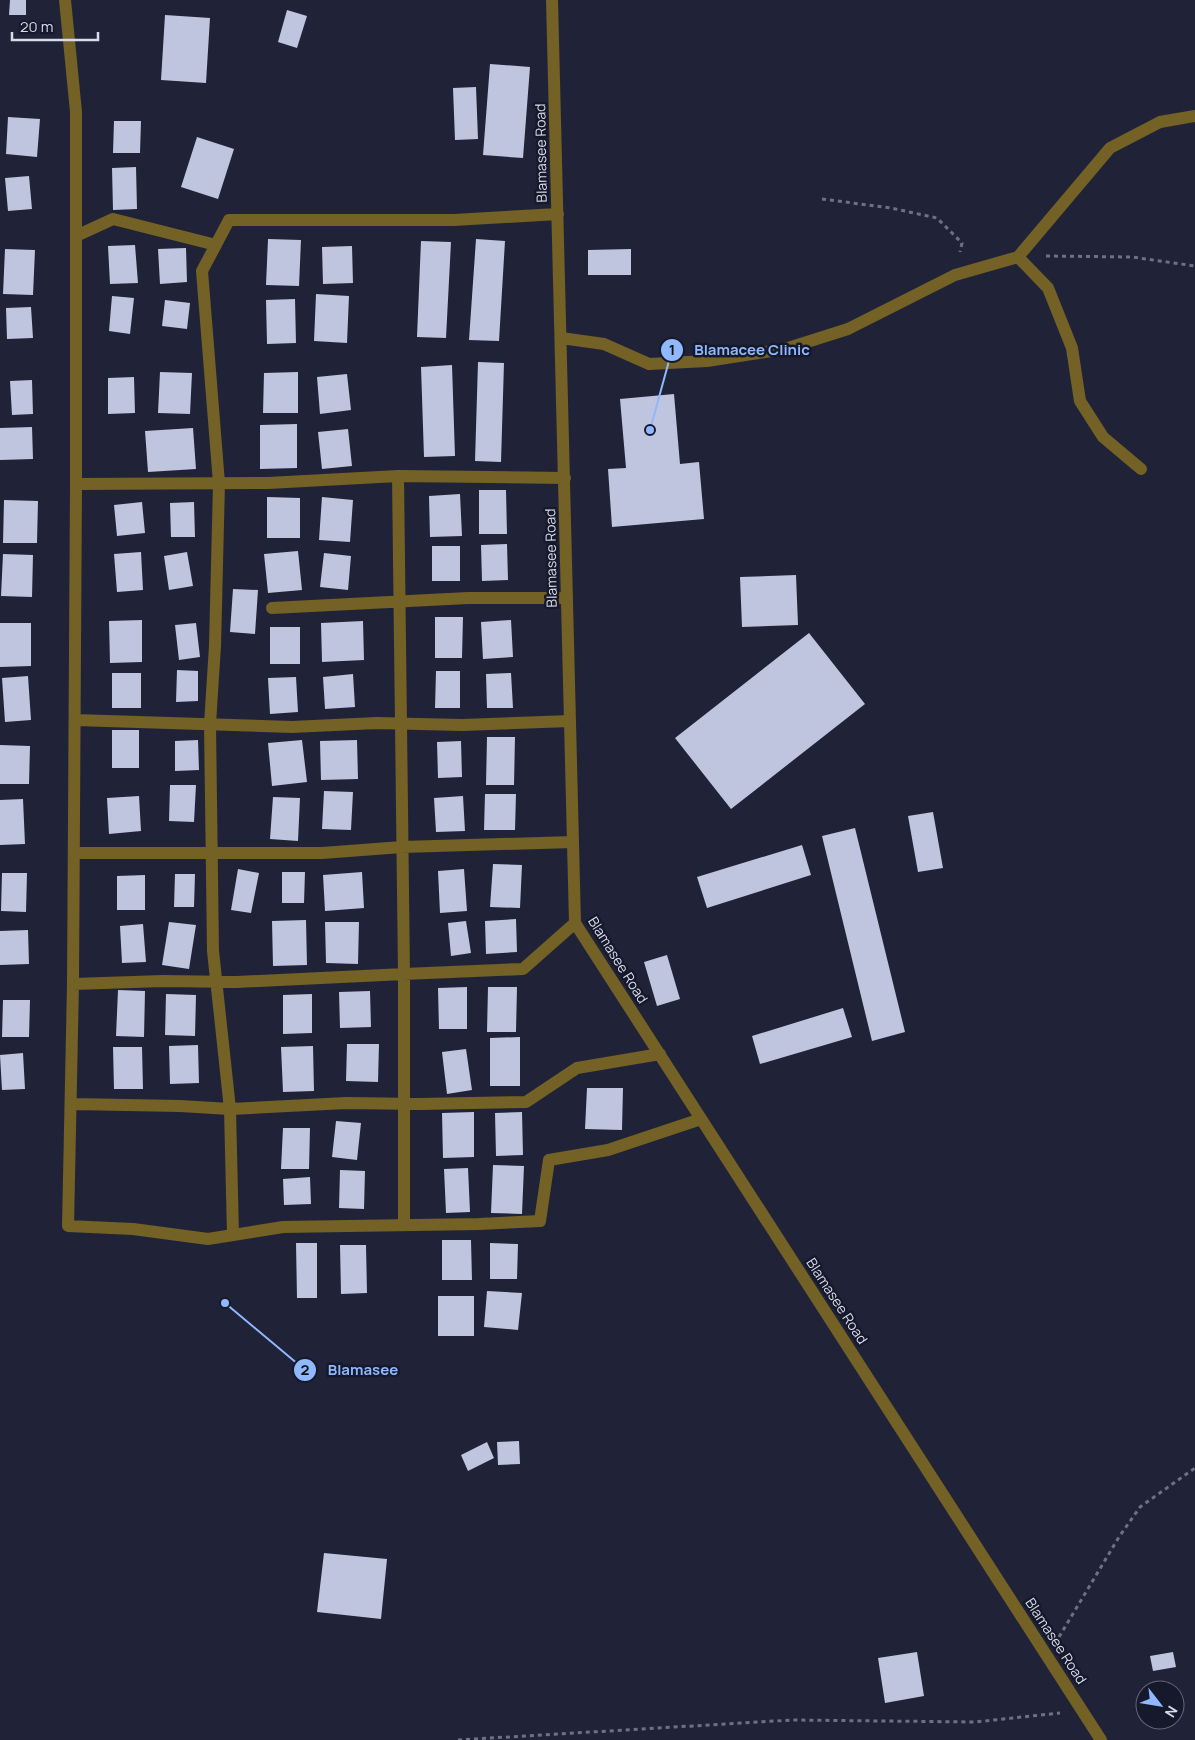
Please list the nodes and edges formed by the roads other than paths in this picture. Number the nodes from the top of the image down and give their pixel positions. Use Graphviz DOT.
graph roads {
  1 [pos="64,0"];
  2 [pos="552,0"];
  3 [pos="1195,116"];
  4 [pos="558,214"];
  5 [pos="76,236"];
  6 [pos="216,245"];
  7 [pos="1018,257"];
  8 [pos="561,338"];
  9 [pos="1141,469"];
  10 [pos="398,476"];
  11 [pos="564,478"];
  12 [pos="219,483"];
  13 [pos="76,484"];
  14 [pos="567,598"];
  15 [pos="399,601"];
  16 [pos="272,608"];
  17 [pos="75,720"];
  18 [pos="570,720"];
  19 [pos="210,724"];
  20 [pos="400,724"];
  21 [pos="573,842"];
  22 [pos="402,847"];
  23 [pos="74,854"];
  24 [pos="213,854"];
  25 [pos="575,923"];
  26 [pos="404,974"];
  27 [pos="216,982"];
  28 [pos="73,984"];
  29 [pos="660,1054"];
  30 [pos="72,1104"];
  31 [pos="403,1104"];
  32 [pos="230,1109"];
  33 [pos="701,1119"];
  34 [pos="404,1225"];
  35 [pos="234,1235"];
  36 [pos="1101,1740"];
  1 -- 5 [label="street"];
  2 -- 4 [label="street, Blamasee Road"];
  3 -- 7 [label="street"];
  4 -- 6 [label="street"];
  4 -- 8 [label="street, Blamasee Road"];
  5 -- 6 [label="street"];
  5 -- 13 [label="street"];
  6 -- 12 [label="street"];
  7 -- 8 [label="street"];
  7 -- 9 [label="street"];
  8 -- 11 [label="street, Blamasee Road"];
  10 -- 11 [label="street"];
  10 -- 12 [label="street"];
  10 -- 15 [label="street"];
  11 -- 14 [label="street, Blamasee Road"];
  12 -- 13 [label="street"];
  12 -- 19 [label="street"];
  13 -- 17 [label="street"];
  14 -- 15 [label="street"];
  14 -- 18 [label="street, Blamasee Road"];
  15 -- 16 [label="street"];
  15 -- 20 [label="street"];
  17 -- 19 [label="street"];
  17 -- 23 [label="street"];
  18 -- 20 [label="street"];
  18 -- 21 [label="street, Blamasee Road"];
  19 -- 20 [label="street"];
  19 -- 24 [label="street"];
  20 -- 22 [label="street"];
  21 -- 22 [label="street"];
  21 -- 25 [label="street, Blamasee Road"];
  22 -- 24 [label="street"];
  22 -- 26 [label="street"];
  23 -- 24 [label="street"];
  23 -- 28 [label="street"];
  24 -- 27 [label="street"];
  25 -- 26 [label="street"];
  25 -- 29 [label="street, Blamasee Road"];
  26 -- 27 [label="street"];
  26 -- 31 [label="street"];
  27 -- 28 [label="street"];
  27 -- 32 [label="street"];
  28 -- 30 [label="street"];
  29 -- 31 [label="street"];
  29 -- 33 [label="street, Blamasee Road"];
  30 -- 32 [label="street"];
  30 -- 35 [label="street"];
  31 -- 32 [label="street"];
  31 -- 34 [label="street"];
  32 -- 35 [label="street"];
  33 -- 34 [label="street"];
  33 -- 36 [label="street, Blamasee Road"];
  34 -- 35 [label="street"];
}
